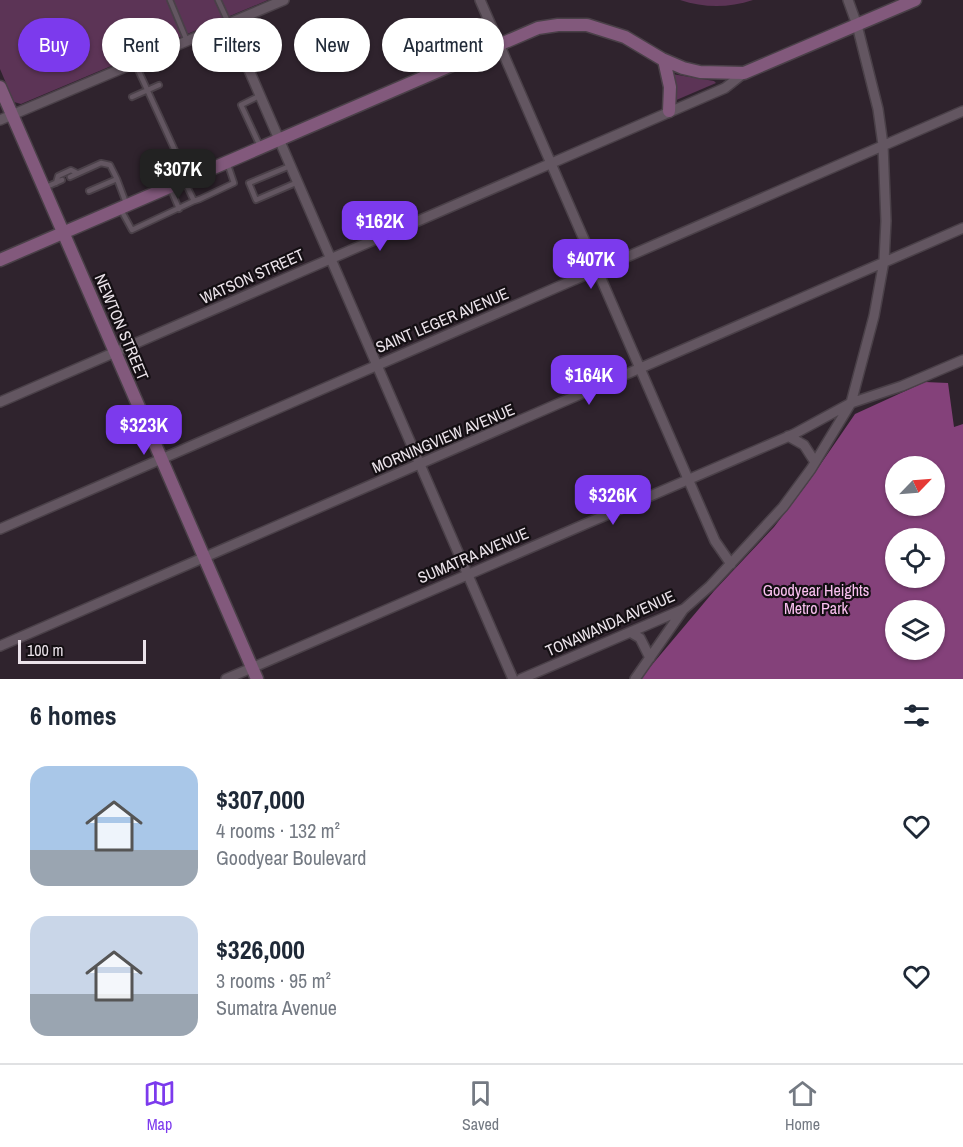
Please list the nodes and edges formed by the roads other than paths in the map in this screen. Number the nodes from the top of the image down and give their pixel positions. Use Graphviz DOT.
graph roads {
  1 [pos="170,0"];
  2 [pos="218,0"];
  3 [pos="284,0"];
  4 [pos="480,0"];
  5 [pos="848,0"];
  6 [pos="915,0"];
  7 [pos="226,18"];
  8 [pos="243,18"];
  9 [pos="488,18"];
  10 [pos="857,25"];
  11 [pos="192,39"];
  12 [pos="187,41"];
  13 [pos="504,42"];
  14 [pos="180,44"];
  15 [pos="504,56"];
  16 [pos="664,60"];
  17 [pos="114,72"];
  18 [pos="139,72"];
  19 [pos="250,72"];
  20 [pos="434,72"];
  21 [pos="744,73"];
  22 [pos="159,85"];
  23 [pos="0,87"];
  24 [pos="147,90"];
  25 [pos="261,96"];
  26 [pos="132,97"];
  27 [pos="669,111"];
  28 [pos="963,111"];
  29 [pos="6,117"];
  30 [pos="279,139"];
  31 [pos="883,145"];
  32 [pos="261,147"];
  33 [pos="178,156"];
  34 [pos="167,161"];
  35 [pos="227,162"];
  36 [pos="550,162"];
  37 [pos="290,166"];
  38 [pos="77,173"];
  39 [pos="70,177"];
  40 [pos="117,179"];
  41 [pos="62,180"];
  42 [pos="186,180"];
  43 [pos="298,182"];
  44 [pos="50,185"];
  45 [pos="170,187"];
  46 [pos="89,191"];
  47 [pos="194,201"];
  48 [pos="124,207"];
  49 [pos="179,209"];
  50 [pos="963,228"];
  51 [pos="64,233"];
  52 [pos="330,258"];
  53 [pos="0,260"];
  54 [pos="884,261"];
  55 [pos="597,269"];
  56 [pos="114,352"];
  57 [pos="963,360"];
  58 [pos="376,365"];
  59 [pos="640,369"];
  60 [pos="0,402"];
  61 [pos="851,403"];
  62 [pos="788,436"];
  63 [pos="161,458"];
  64 [pos="815,462"];
  65 [pos="419,464"];
  66 [pos="688,479"];
  67 [pos="0,529"];
  68 [pos="204,557"];
  69 [pos="731,564"];
  70 [pos="467,574"];
  71 [pos="684,609"];
  72 [pos="630,632"];
  73 [pos="0,646"];
  74 [pos="650,658"];
  75 [pos="254,674"];
  76 [pos="226,679"];
  77 [pos="513,679"];
  78 [pos="521,679"];
  79 [pos="635,679"];
  1 -- 12 [label="lane"];
  2 -- 7 [label="lane"];
  3 -- 8 [label="street"];
  4 -- 9 [label="street"];
  5 -- 10 [label="street, TONAWANDA AVENUE"];
  6 -- 10 [label="street"];
  10 -- 21 [label="street"];
  10 -- 31 [label="street, TONAWANDA AVENUE"];
  11 -- 12 [label="street"];
  12 -- 14 [label="street"];
  13 -- 16 [label="street"];
  15 -- 36 [label="street"];
  16 -- 21 [label="street"];
  16 -- 27 [label="street"];
  17 -- 29 [label="street"];
  18 -- 24 [label="lane"];
  19 -- 25 [label="street"];
  20 -- 30 [label="street"];
  21 -- 27 [label="street, WATSON STREET"];
  22 -- 24 [label="lane"];
  23 -- 29 [label="street, NEWTON STREET"];
  24 -- 26 [label="lane"];
  24 -- 33 [label="lane"];
  25 -- 30 [label="street"];
  25 -- 32 [label="lane"];
  27 -- 36 [label="street, WATSON STREET"];
  28 -- 31 [label="street, SAINT LEGER AVENUE"];
  29 -- 44 [label="street, NEWTON STREET"];
  30 -- 32 [label="street"];
  30 -- 37 [label="street"];
  31 -- 54 [label="street, TONAWANDA AVENUE"];
  31 -- 55 [label="street, SAINT LEGER AVENUE"];
  32 -- 35 [label="street"];
  33 -- 34 [label="lane"];
  33 -- 42 [label="lane"];
  35 -- 42 [label="street"];
  35 -- 47 [label="lane"];
  36 -- 52 [label="street, WATSON STREET"];
  36 -- 55 [label="street"];
  37 -- 43 [label="street"];
  37 -- 43 [label="lane"];
  38 -- 39 [label="lane"];
  38 -- 40 [label="lane"];
  38 -- 44 [label="lane"];
  40 -- 46 [label="lane"];
  40 -- 48 [label="lane"];
  41 -- 44 [label="lane"];
  42 -- 45 [label="street"];
  42 -- 47 [label="lane"];
  43 -- 52 [label="street"];
  44 -- 51 [label="street, NEWTON STREET"];
  45 -- 48 [label="street"];
  45 -- 49 [label="lane"];
  47 -- 49 [label="lane"];
  48 -- 49 [label="lane"];
  48 -- 51 [label="street"];
  50 -- 54 [label="street, MORNINGVIEW AVENUE"];
  51 -- 53 [label="street"];
  51 -- 56 [label="street, NEWTON STREET"];
  52 -- 56 [label="street, WATSON STREET"];
  52 -- 58 [label="street"];
  54 -- 59 [label="street, MORNINGVIEW AVENUE"];
  54 -- 61 [label="street, TONAWANDA AVENUE"];
  55 -- 58 [label="street, SAINT LEGER AVENUE"];
  55 -- 59 [label="street"];
  56 -- 60 [label="street, WATSON STREET"];
  56 -- 63 [label="street, NEWTON STREET"];
  57 -- 61 [label="street, SUMATRA AVENUE"];
  58 -- 63 [label="street, SAINT LEGER AVENUE"];
  58 -- 65 [label="street"];
  59 -- 65 [label="street, MORNINGVIEW AVENUE"];
  59 -- 66 [label="street"];
  61 -- 62 [label="street, SUMATRA AVENUE"];
  61 -- 64 [label="street, TONAWANDA AVENUE"];
  62 -- 64 [label="street"];
  62 -- 66 [label="street, SUMATRA AVENUE"];
  63 -- 67 [label="street, SAINT LEGER AVENUE"];
  63 -- 68 [label="street, NEWTON STREET"];
  64 -- 69 [label="street, TONAWANDA AVENUE"];
  65 -- 68 [label="street, MORNINGVIEW AVENUE"];
  65 -- 70 [label="street"];
  66 -- 69 [label="street"];
  66 -- 70 [label="street, SUMATRA AVENUE"];
  68 -- 73 [label="street, MORNINGVIEW AVENUE"];
  68 -- 75 [label="street, NEWTON STREET"];
  69 -- 71 [label="street, TONAWANDA AVENUE"];
  70 -- 75 [label="street, SUMATRA AVENUE"];
  70 -- 77 [label="street"];
  71 -- 72 [label="street, TONAWANDA AVENUE"];
  71 -- 74 [label="street"];
  72 -- 74 [label="street"];
  72 -- 78 [label="street, TONAWANDA AVENUE"];
  74 -- 79 [label="street"];
  75 -- 76 [label="street, SUMATRA AVENUE"];
}
